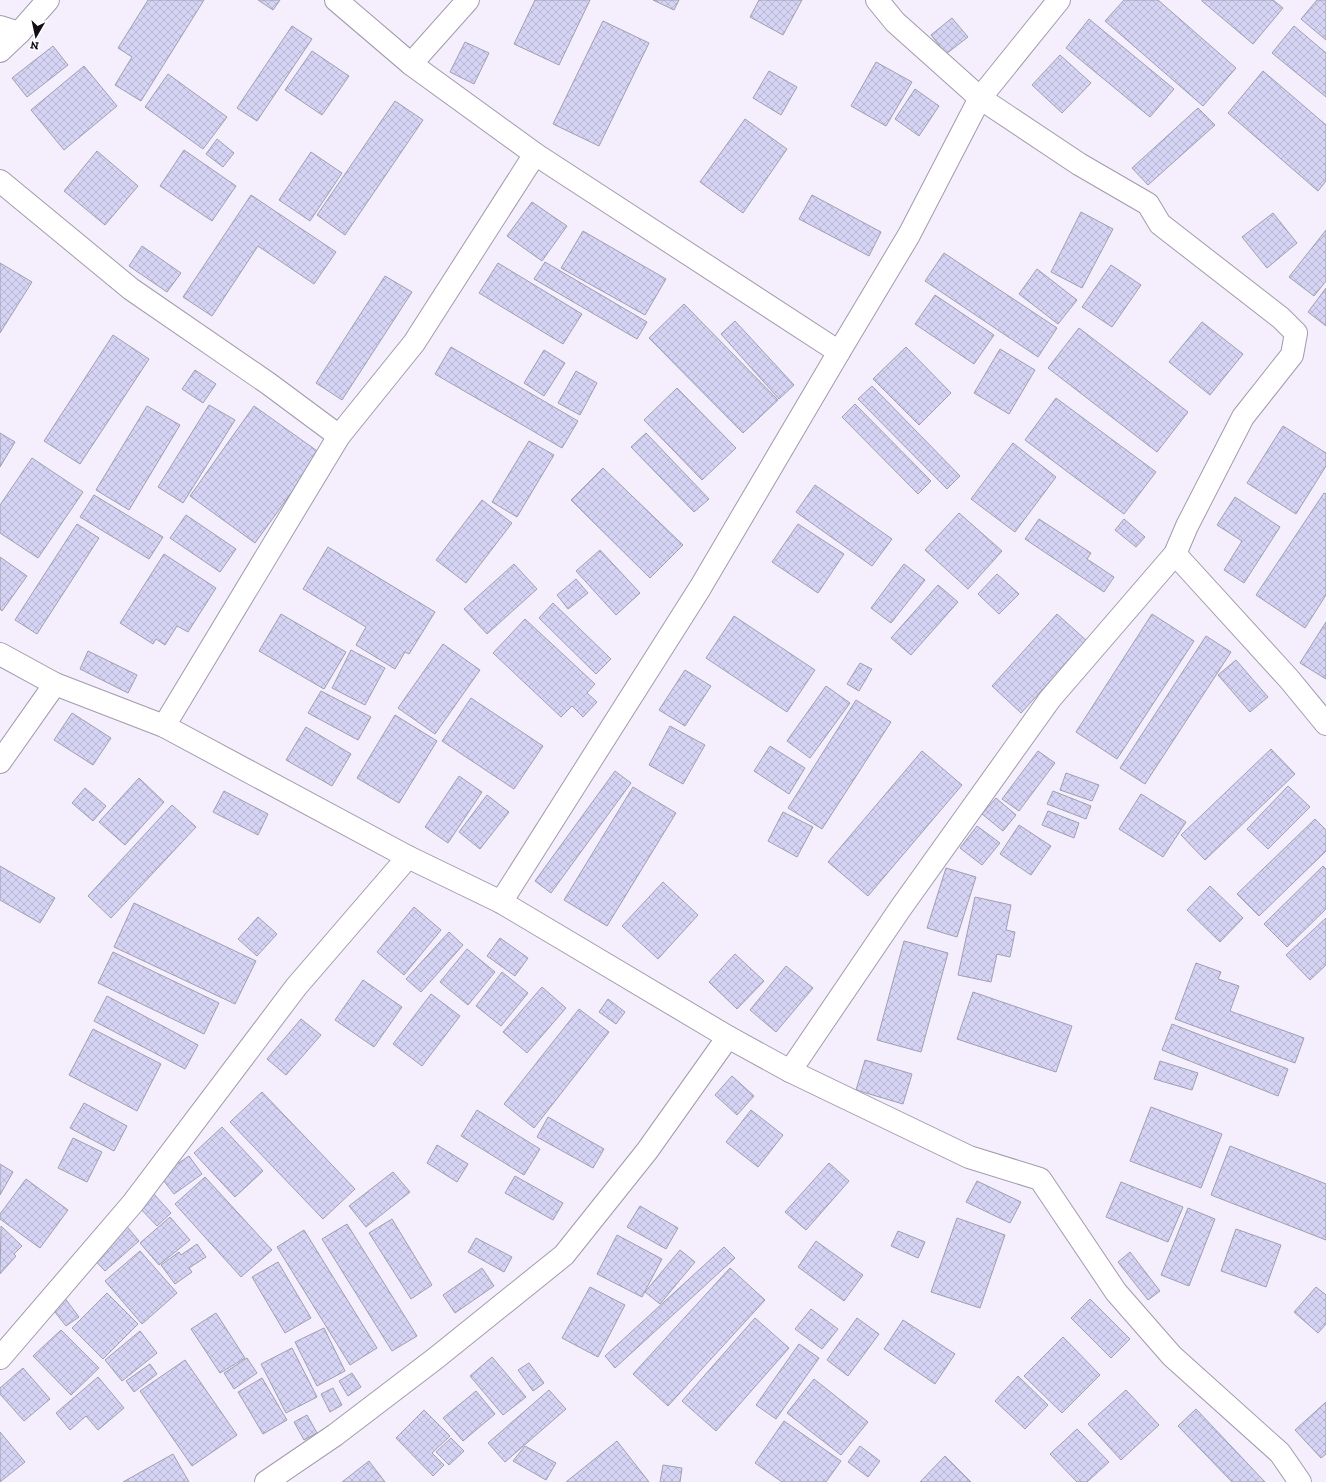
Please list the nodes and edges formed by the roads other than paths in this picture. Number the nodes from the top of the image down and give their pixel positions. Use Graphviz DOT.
graph roads {
  1 [pos="48,0"];
  2 [pos="336,0"];
  3 [pos="468,0"];
  4 [pos="877,0"];
  5 [pos="1059,0"];
  6 [pos="10,30"];
  7 [pos="0,51"];
  8 [pos="411,64"];
  9 [pos="980,98"];
  10 [pos="535,154"];
  11 [pos="0,181"];
  12 [pos="839,352"];
  13 [pos="339,436"];
  14 [pos="1175,554"];
  15 [pos="0,654"];
  16 [pos="55,684"];
  17 [pos="1326,724"];
  18 [pos="164,726"];
  19 [pos="0,762"];
  20 [pos="408,857"];
  21 [pos="500,902"];
  22 [pos="728,1038"];
  23 [pos="790,1071"];
  24 [pos="0,1358"];
  25 [pos="266,1482"];
  26 [pos="1300,1482"];
  1 -- 6 [label="street"];
  2 -- 8 [label="street"];
  3 -- 8 [label="street"];
  4 -- 9 [label="street"];
  5 -- 9 [label="street"];
  6 -- 7 [label="street"];
  8 -- 10 [label="street"];
  9 -- 12 [label="street"];
  9 -- 14 [label="street"];
  10 -- 12 [label="street"];
  10 -- 13 [label="street"];
  11 -- 13 [label="street"];
  12 -- 21 [label="street"];
  13 -- 18 [label="street"];
  14 -- 17 [label="street"];
  14 -- 23 [label="street"];
  15 -- 16 [label="street"];
  16 -- 18 [label="street"];
  16 -- 19 [label="street"];
  18 -- 20 [label="street"];
  20 -- 21 [label="street"];
  20 -- 24 [label="street"];
  21 -- 22 [label="street"];
  22 -- 23 [label="street"];
  22 -- 25 [label="street"];
  23 -- 26 [label="street"];
}
